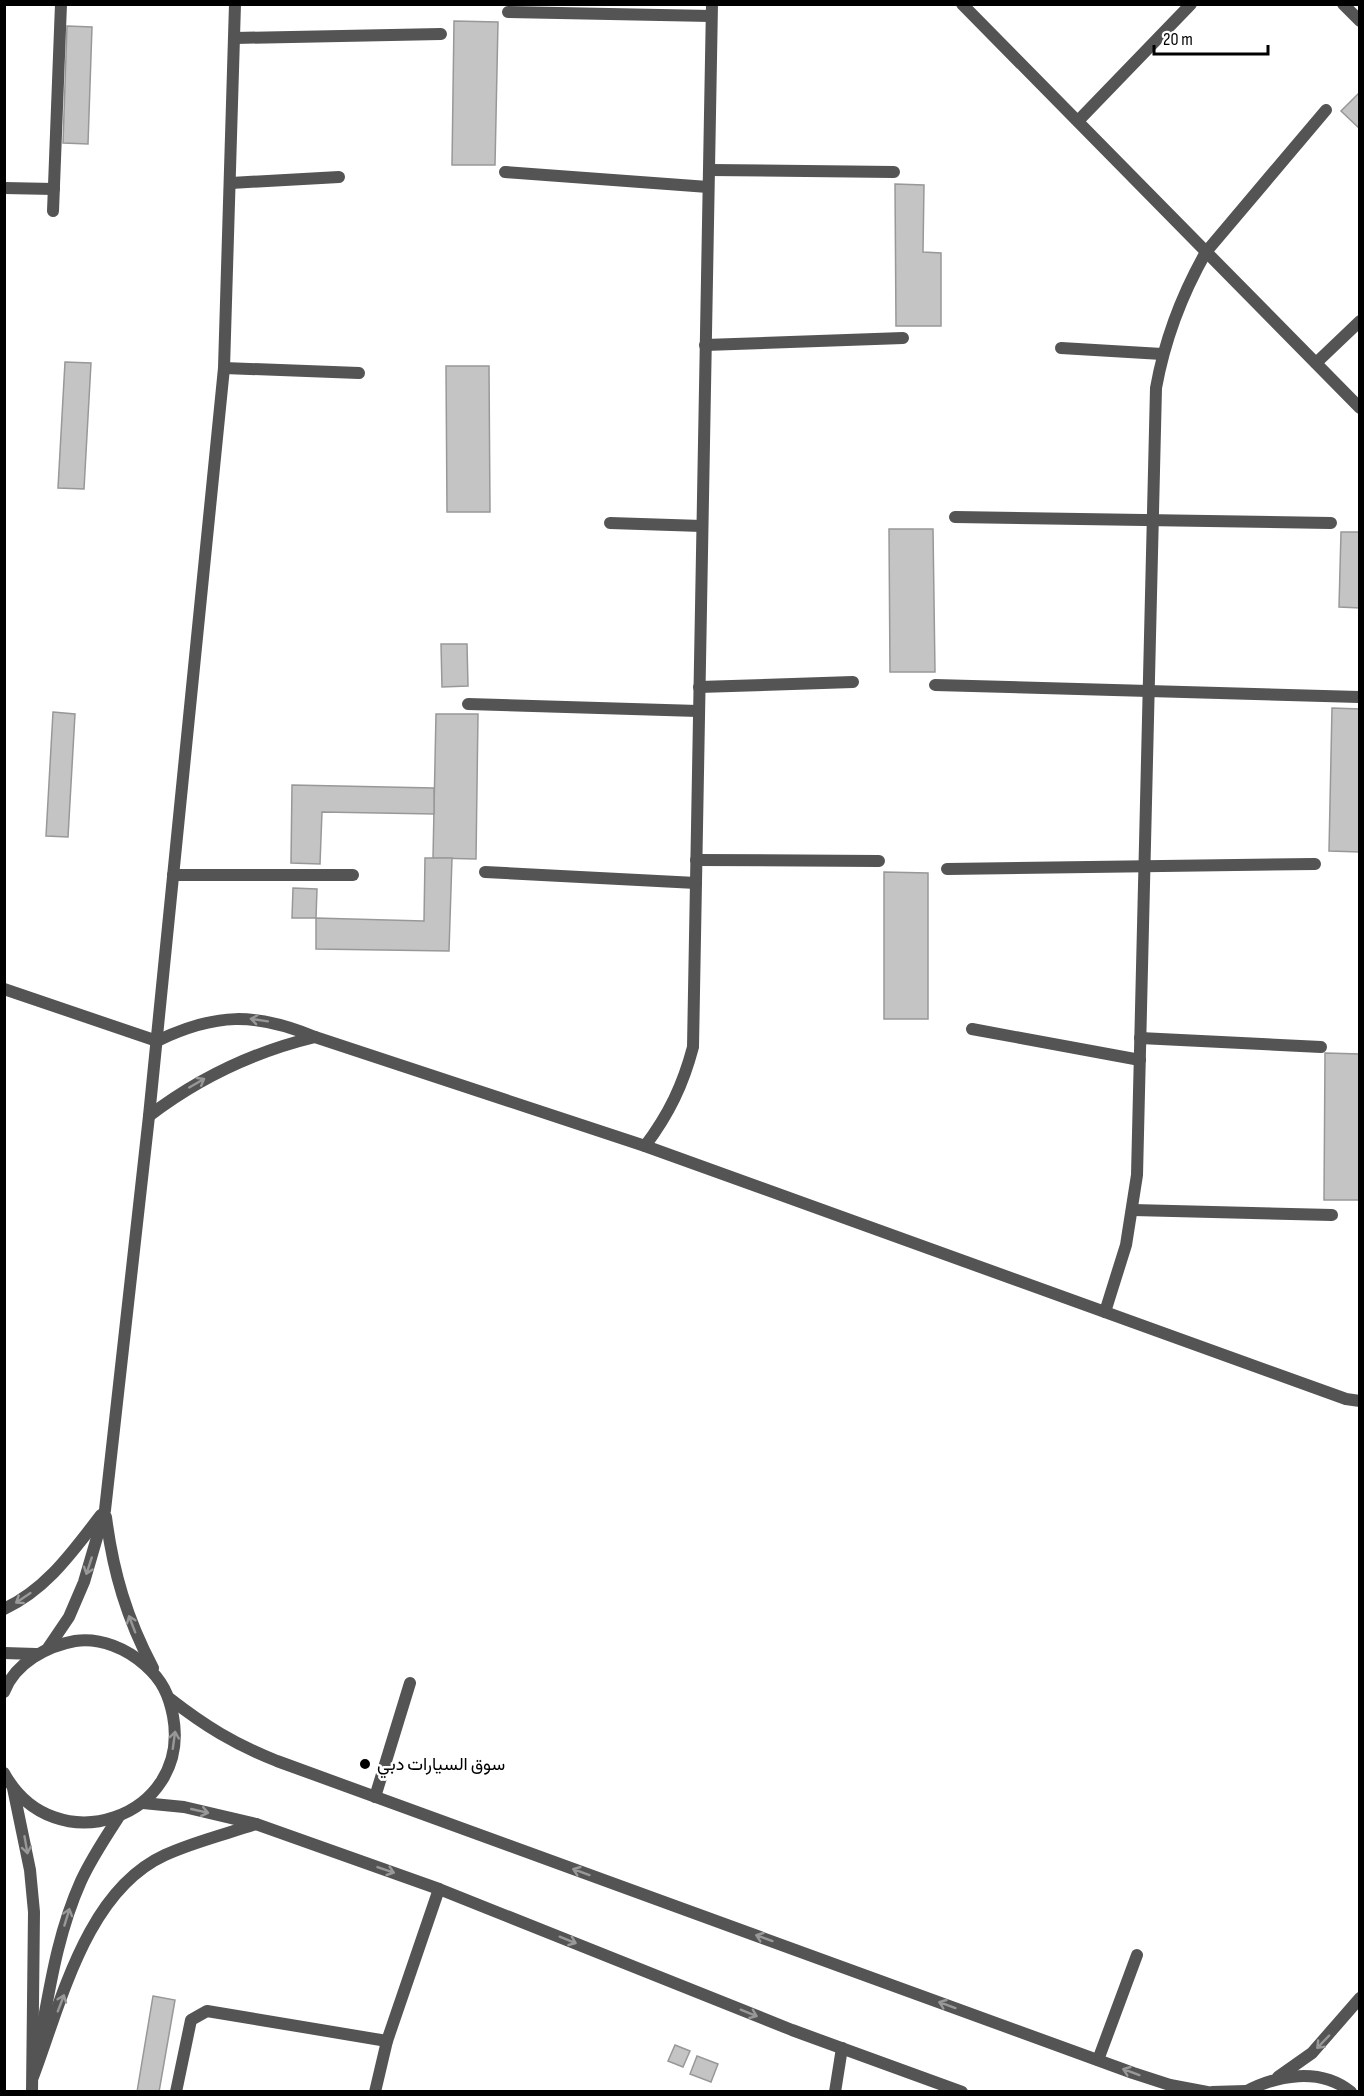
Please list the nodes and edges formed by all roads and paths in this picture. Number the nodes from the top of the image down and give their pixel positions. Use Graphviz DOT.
graph roads {
  1 [pos="60,4"];
  2 [pos="236,4"];
  3 [pos="962,4"];
  4 [pos="1191,4"];
  5 [pos="1343,4"];
  6 [pos="712,10"];
  7 [pos="508,12"];
  8 [pos="1359,21"];
  9 [pos="441,34"];
  10 [pos="236,38"];
  11 [pos="1326,110"];
  12 [pos="1078,121"];
  13 [pos="709,170"];
  14 [pos="505,172"];
  15 [pos="894,172"];
  16 [pos="339,177"];
  17 [pos="231,183"];
  18 [pos="708,187"];
  19 [pos="4,188"];
  20 [pos="54,189"];
  21 [pos="53,211"];
  22 [pos="1206,252"];
  23 [pos="1359,321"];
  24 [pos="903,338"];
  25 [pos="705,345"];
  26 [pos="1061,348"];
  27 [pos="1162,354"];
  28 [pos="1316,363"];
  29 [pos="224,368"];
  30 [pos="358,373"];
  31 [pos="1359,408"];
  32 [pos="955,517"];
  33 [pos="1151,520"];
  34 [pos="610,523"];
  35 [pos="1331,523"];
  36 [pos="702,526"];
  37 [pos="853,682"];
  38 [pos="935,685"];
  39 [pos="699,687"];
  40 [pos="1147,691"];
  41 [pos="1359,697"];
  42 [pos="468,704"];
  43 [pos="698,711"];
  44 [pos="696,860"];
  45 [pos="879,861"];
  46 [pos="1315,864"];
  47 [pos="1144,867"];
  48 [pos="947,869"];
  49 [pos="485,872"];
  50 [pos="353,875"];
  51 [pos="173,876"];
  52 [pos="696,883"];
  53 [pos="4,989"];
  54 [pos="972,1029"];
  55 [pos="315,1037"];
  56 [pos="1140,1038"];
  57 [pos="157,1041"];
  58 [pos="1320,1047"];
  59 [pos="1140,1060"];
  60 [pos="149,1116"];
  61 [pos="645,1146"];
  62 [pos="1133,1210"];
  63 [pos="1332,1215"];
  64 [pos="1105,1312"];
  65 [pos="1346,1398"];
  66 [pos="1359,1401"];
  67 [pos="1359,1407"];
  68 [pos="105,1510"];
  69 [pos="4,1609"];
  70 [pos="48,1648"];
  71 [pos="4,1653"];
  72 [pos="36,1654"];
  73 [pos="158,1676"];
  74 [pos="410,1683"];
  75 [pos="4,1692"];
  76 [pos="169,1698"];
  77 [pos="4,1773"];
  78 [pos="13,1788"];
  79 [pos="375,1797"];
  80 [pos="143,1803"];
  81 [pos="118,1818"];
  82 [pos="256,1824"];
  83 [pos="439,1889"];
  84 [pos="1137,1955"];
  85 [pos="1359,1998"];
  86 [pos="387,2041"];
  87 [pos="842,2048"];
  88 [pos="1098,2060"];
  89 [pos="33,2077"];
  90 [pos="1278,2077"];
  91 [pos="32,2091"];
  92 [pos="176,2091"];
  93 [pos="375,2091"];
  94 [pos="835,2091"];
  95 [pos="962,2091"];
  96 [pos="1209,2091"];
  97 [pos="1245,2091"];
  98 [pos="1351,2091"];
  1 -- 20 [label="street"];
  2 -- 10 [label="street"];
  3 -- 12 [label="street"];
  4 -- 12 [label="street"];
  5 -- 8 [label="street"];
  6 -- 7 [label="street"];
  6 -- 13 [label="street"];
  9 -- 10 [label="street"];
  10 -- 17 [label="street"];
  11 -- 22 [label="street"];
  12 -- 22 [label="street"];
  13 -- 15 [label="street"];
  13 -- 18 [label="street"];
  14 -- 18 [label="street"];
  16 -- 17 [label="street"];
  17 -- 29 [label="street"];
  18 -- 25 [label="street"];
  19 -- 20 [label="street"];
  20 -- 21 [label="street"];
  22 -- 27 [label="street"];
  22 -- 28 [label="street"];
  23 -- 28 [label="street"];
  24 -- 25 [label="street"];
  25 -- 36 [label="street"];
  26 -- 27 [label="street"];
  27 -- 33 [label="street"];
  28 -- 31 [label="street"];
  29 -- 30 [label="street"];
  29 -- 51 [label="street"];
  32 -- 33 [label="street"];
  33 -- 35 [label="street"];
  33 -- 40 [label="street"];
  34 -- 36 [label="street"];
  36 -- 39 [label="street"];
  37 -- 39 [label="street"];
  38 -- 40 [label="street"];
  39 -- 43 [label="street"];
  40 -- 41 [label="street"];
  40 -- 47 [label="street"];
  42 -- 43 [label="street"];
  43 -- 44 [label="street"];
  44 -- 45 [label="street"];
  44 -- 52 [label="street"];
  46 -- 47 [label="street"];
  47 -- 48 [label="street"];
  47 -- 56 [label="street"];
  49 -- 52 [label="street"];
  50 -- 51 [label="street"];
  51 -- 57 [label="street"];
  52 -- 61 [label="street"];
  53 -- 57 [label="street"];
  54 -- 59 [label="street"];
  55 -- 57 [label="street, one-way"];
  60 -- 55 [label="street, one-way"];
  55 -- 61 [label="street"];
  56 -- 58 [label="street"];
  56 -- 59 [label="street"];
  57 -- 60 [label="street"];
  59 -- 62 [label="street"];
  60 -- 68 [label="street"];
  61 -- 64 [label="street"];
  62 -- 63 [label="street"];
  62 -- 64 [label="street"];
  64 -- 65 [label="street"];
  65 -- 66 [label="street"];
  65 -- 67 [label="street"];
  68 -- 69 [label="street, one-way"];
  68 -- 70 [label="street, one-way"];
  73 -- 68 [label="street, one-way"];
  70 -- 72 [label="street"];
  70 -- 73 [label="street"];
  71 -- 72 [label="street"];
  72 -- 75 [label="street"];
  73 -- 76 [label="street"];
  74 -- 79 [label="street"];
  76 -- 79 [label="street"];
  80 -- 76 [label="street, one-way"];
  77 -- 78 [label="street"];
  78 -- 81 [label="street"];
  78 -- 89 [label="street, one-way"];
  88 -- 79 [label="street, one-way"];
  80 -- 81 [label="street"];
  80 -- 82 [label="street, one-way"];
  89 -- 81 [label="street, one-way"];
  82 -- 83 [label="street, one-way"];
  89 -- 82 [label="street, one-way"];
  83 -- 86 [label="street"];
  83 -- 87 [label="street, one-way"];
  84 -- 88 [label="street"];
  85 -- 90 [label="street, one-way"];
  86 -- 92 [label="street"];
  86 -- 93 [label="street"];
  87 -- 94 [label="street"];
  87 -- 95 [label="street"];
  96 -- 88 [label="street, one-way"];
  89 -- 91 [label="street"];
  90 -- 97 [label="street"];
  90 -- 98 [label="street"];
  96 -- 97 [label="street"];
}
